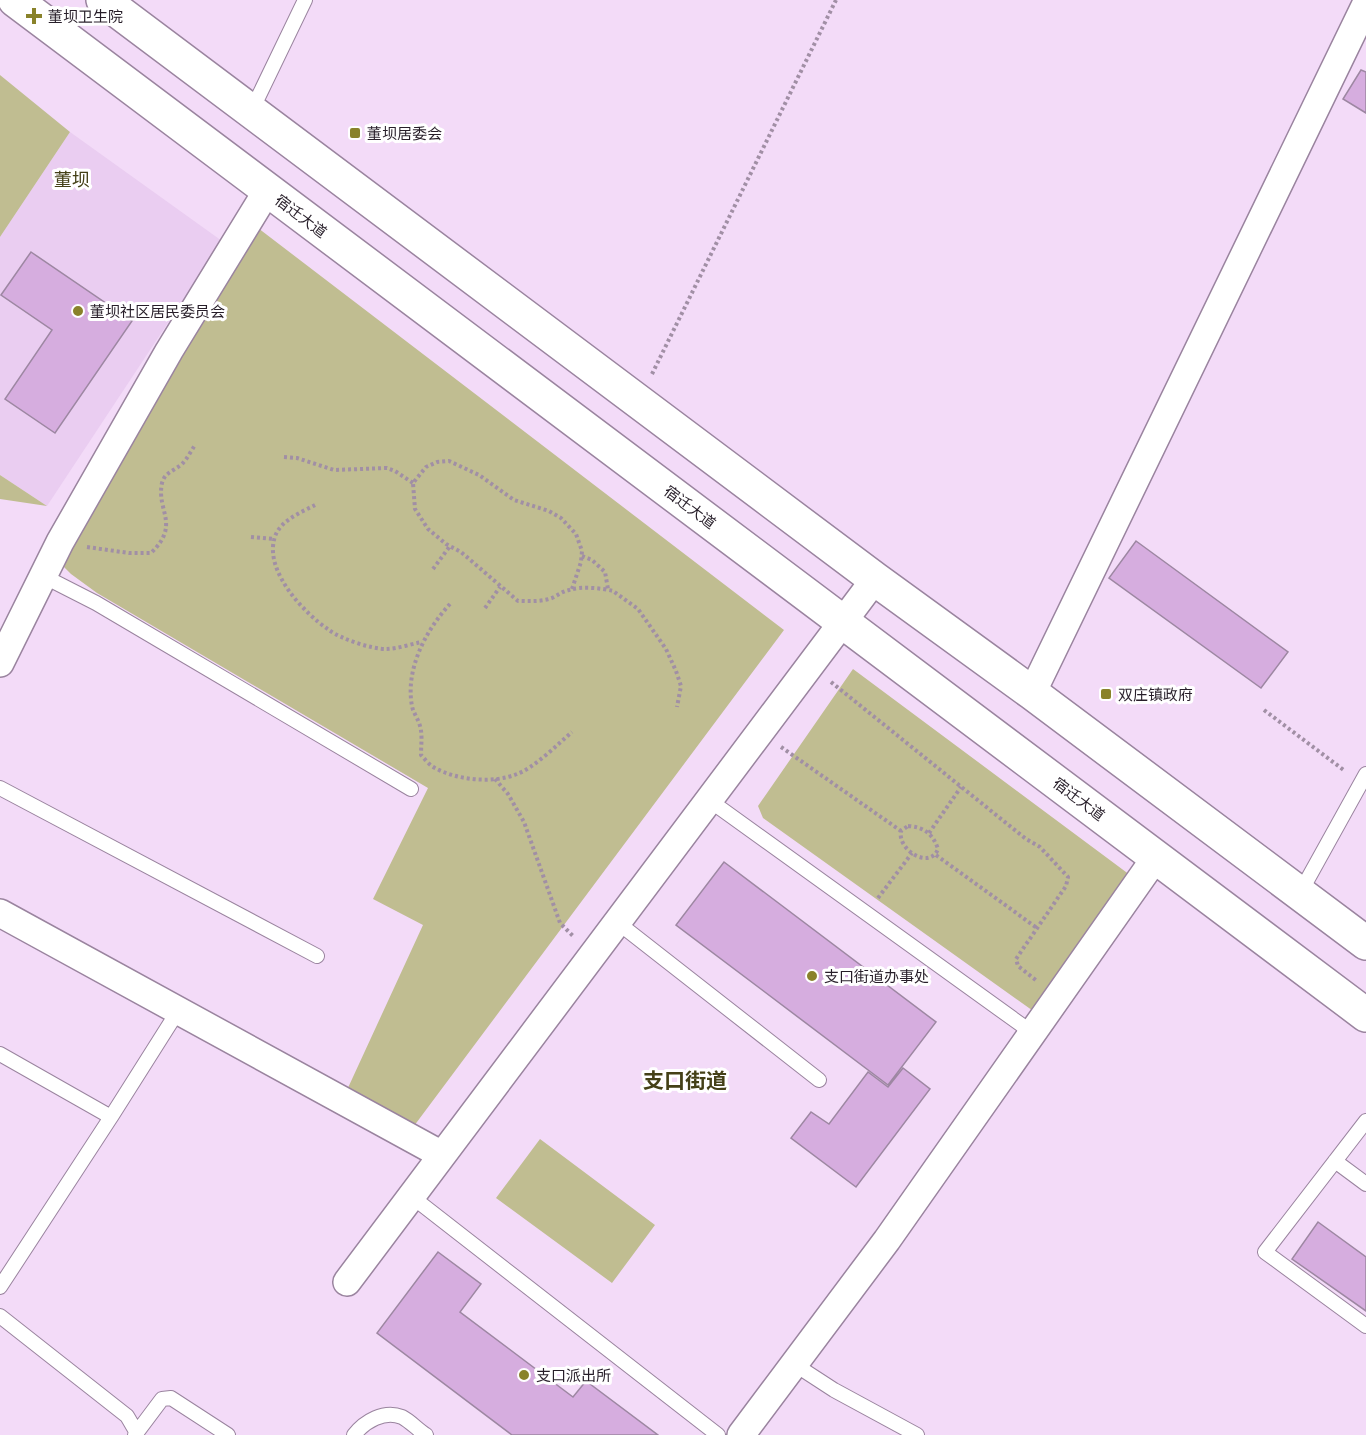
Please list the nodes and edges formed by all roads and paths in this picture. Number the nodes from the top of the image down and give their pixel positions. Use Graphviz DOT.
graph roads {
  1 [pos="15,0"];
  2 [pos="102,0"];
  3 [pos="304,0"];
  4 [pos="836,0"];
  5 [pos="1366,4"];
  6 [pos="251,112"];
  7 [pos="267,191"];
  8 [pos="638,402"];
  9 [pos="195,445"];
  10 [pos="284,457"];
  11 [pos="413,483"];
  12 [pos="315,505"];
  13 [pos="251,537"];
  14 [pos="274,539"];
  15 [pos="60,542"];
  16 [pos="450,546"];
  17 [pos="582,556"];
  18 [pos="433,569"];
  19 [pos="43,576"];
  20 [pos="875,579"];
  21 [pos="500,587"];
  22 [pos="572,589"];
  23 [pos="608,590"];
  24 [pos="450,604"];
  25 [pos="485,608"];
  26 [pos="843,622"];
  27 [pos="423,642"];
  28 [pos="0,663"];
  29 [pos="810,665"];
  30 [pos="1032,693"];
  31 [pos="677,707"];
  32 [pos="1264,710"];
  33 [pos="572,732"];
  34 [pos="760,733"];
  35 [pos="1363,778"];
  36 [pos="495,779"];
  37 [pos="961,787"];
  38 [pos="0,788"];
  39 [pos="411,789"];
  40 [pos="709,800"];
  41 [pos="901,831"];
  42 [pos="929,833"];
  43 [pos="912,853"];
  44 [pos="936,855"];
  45 [pos="1156,857"];
  46 [pos="1300,893"];
  47 [pos="867,913"];
  48 [pos="0,914"];
  49 [pos="617,922"];
  50 [pos="1037,928"];
  51 [pos="1366,943"];
  52 [pos="317,956"];
  53 [pos="592,956"];
  54 [pos="1059,998"];
  55 [pos="178,1011"];
  56 [pos="1366,1015"];
  57 [pos="1034,1034"];
  58 [pos="0,1054"];
  59 [pos="819,1080"];
  60 [pos="111,1117"];
  61 [pos="1366,1121"];
  62 [pos="442,1155"];
  63 [pos="1335,1161"];
  64 [pos="1366,1184"];
  65 [pos="411,1196"];
  66 [pos="348,1282"];
  67 [pos="0,1287"];
  68 [pos="0,1316"];
  69 [pos="1366,1326"];
  70 [pos="794,1364"];
  71 [pos="136,1434"];
  72 [pos="228,1435"];
  73 [pos="354,1435"];
  74 [pos="426,1435"];
  75 [pos="718,1435"];
  76 [pos="741,1435"];
  77 [pos="917,1435"];
  1 -- 7 [label="main road, 宿迁大道"];
  2 -- 6 [label="main road"];
  3 -- 6 [label="lane"];
  4 -- 8 [label="path"];
  5 -- 30 [label="street"];
  6 -- 8 [label="main road"];
  7 -- 15 [label="street"];
  7 -- 26 [label="main road, 宿迁大道"];
  8 -- 20 [label="main road"];
  9 -- 15 [label="path"];
  10 -- 11 [label="path"];
  11 -- 16 [label="path"];
  11 -- 17 [label="path"];
  12 -- 14 [label="path"];
  13 -- 14 [label="path"];
  14 -- 27 [label="path"];
  15 -- 19 [label="street"];
  16 -- 18 [label="path"];
  16 -- 21 [label="path"];
  17 -- 22 [label="path"];
  17 -- 23 [label="path"];
  19 -- 28 [label="street"];
  19 -- 39 [label="lane"];
  20 -- 26 [label="street"];
  20 -- 30 [label="main road"];
  21 -- 22 [label="path"];
  21 -- 25 [label="path"];
  22 -- 23 [label="path"];
  23 -- 31 [label="path"];
  24 -- 27 [label="path"];
  26 -- 29 [label="street"];
  26 -- 45 [label="main road, 宿迁大道"];
  27 -- 36 [label="path"];
  29 -- 34 [label="street"];
  29 -- 37 [label="path"];
  30 -- 46 [label="main road"];
  32 -- 35 [label="path"];
  33 -- 36 [label="path"];
  34 -- 40 [label="street"];
  34 -- 41 [label="path"];
  35 -- 46 [label="lane"];
  36 -- 53 [label="path"];
  37 -- 42 [label="path"];
  37 -- 50 [label="path"];
  38 -- 52 [label="lane"];
  40 -- 47 [label="lane"];
  40 -- 49 [label="street"];
  41 -- 42 [label="path"];
  41 -- 43 [label="path"];
  42 -- 44 [label="path"];
  43 -- 44 [label="path"];
  43 -- 47 [label="path"];
  44 -- 50 [label="path"];
  45 -- 54 [label="street"];
  45 -- 56 [label="main road, 宿迁大道"];
  46 -- 51 [label="main road"];
  47 -- 57 [label="lane"];
  48 -- 55 [label="street"];
  49 -- 53 [label="street"];
  49 -- 59 [label="lane"];
  50 -- 54 [label="path"];
  53 -- 62 [label="street"];
  54 -- 57 [label="street"];
  55 -- 60 [label="lane"];
  55 -- 62 [label="street"];
  57 -- 70 [label="street"];
  58 -- 60 [label="lane"];
  60 -- 67 [label="lane"];
  61 -- 63 [label="lane"];
  62 -- 65 [label="street"];
  63 -- 64 [label="lane"];
  63 -- 69 [label="lane"];
  65 -- 66 [label="street"];
  65 -- 75 [label="lane"];
  68 -- 71 [label="lane"];
  70 -- 76 [label="street"];
  70 -- 77 [label="lane"];
  71 -- 72 [label="lane"];
  73 -- 74 [label="lane"];
}
